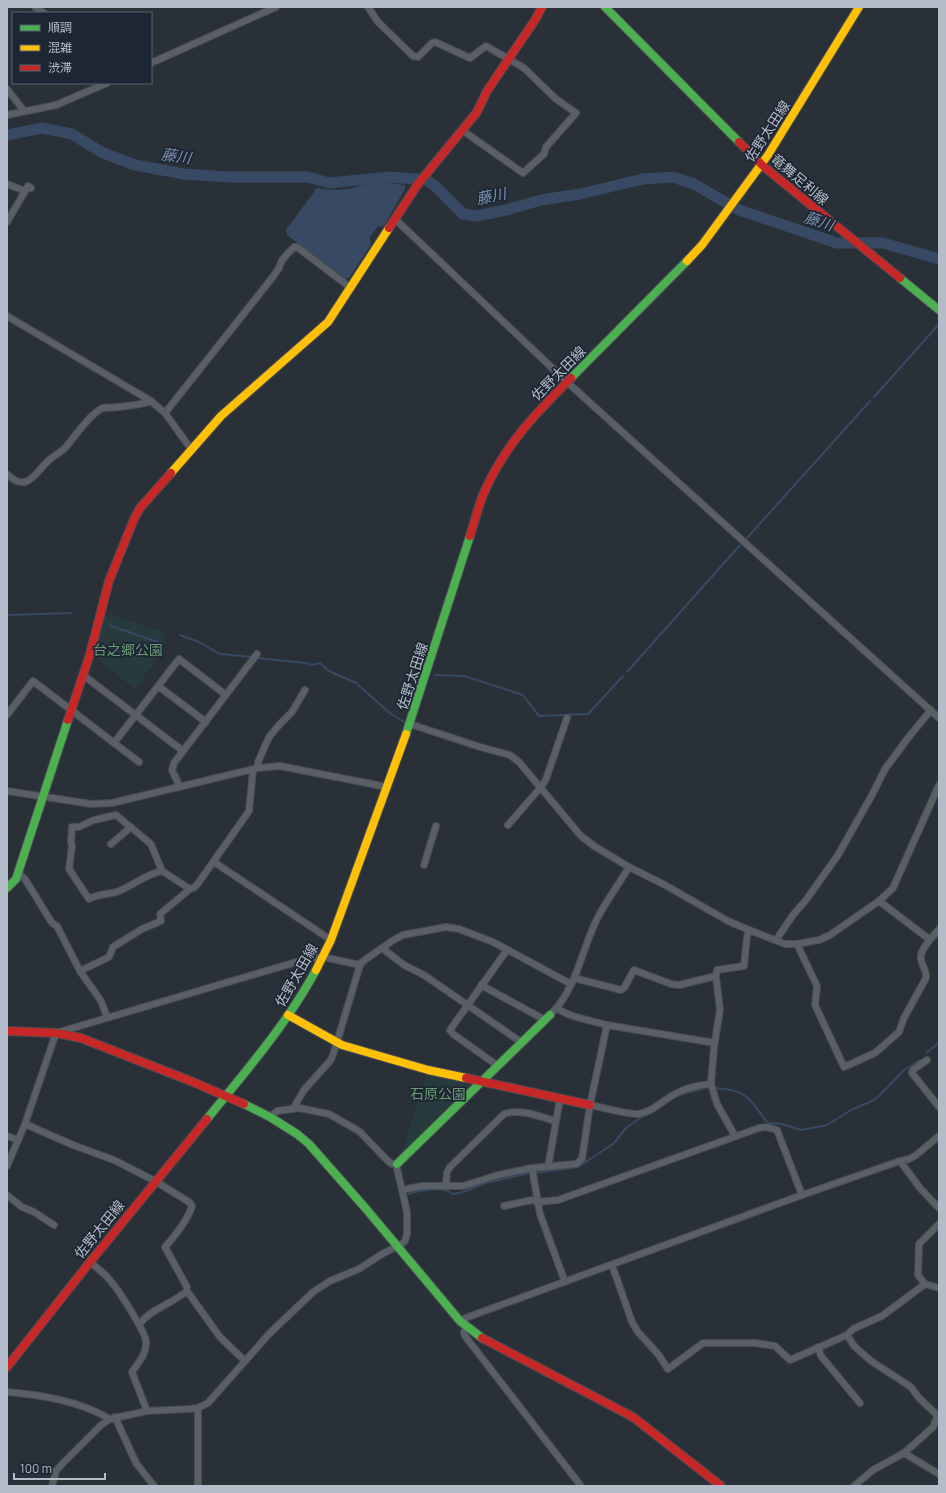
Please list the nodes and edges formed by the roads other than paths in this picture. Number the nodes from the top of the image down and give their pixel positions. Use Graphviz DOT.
graph roads {
  1 [pos="276,7"];
  2 [pos="368,7"];
  3 [pos="542,7"];
  4 [pos="605,7"];
  5 [pos="859,7"];
  6 [pos="508,58"];
  7 [pos="152,63"];
  8 [pos="105,84"];
  9 [pos="7,89"];
  10 [pos="24,111"];
  11 [pos="7,115"];
  12 [pos="462,130"];
  13 [pos="762,165"];
  14 [pos="7,184"];
  15 [pos="31,188"];
  16 [pos="25,191"];
  17 [pos="394,219"];
  18 [pos="7,222"];
  19 [pos="351,288"];
  20 [pos="939,310"];
  21 [pos="7,316"];
  22 [pos="567,382"];
  23 [pos="151,401"];
  24 [pos="166,412"];
  25 [pos="192,449"];
  26 [pos="7,474"];
  27 [pos="255,656"];
  28 [pos="83,675"];
  29 [pos="158,686"];
  30 [pos="305,690"];
  31 [pos="226,695"];
  32 [pos="72,710"];
  33 [pos="931,710"];
  34 [pos="136,714"];
  35 [pos="7,715"];
  36 [pos="567,718"];
  37 [pos="939,718"];
  38 [pos="206,722"];
  39 [pos="410,724"];
  40 [pos="114,743"];
  41 [pos="183,751"];
  42 [pos="140,762"];
  43 [pos="255,769"];
  44 [pos="939,784"];
  45 [pos="180,787"];
  46 [pos="387,787"];
  47 [pos="541,787"];
  48 [pos="7,791"];
  49 [pos="43,797"];
  50 [pos="112,803"];
  51 [pos="113,816"];
  52 [pos="508,824"];
  53 [pos="436,826"];
  54 [pos="131,828"];
  55 [pos="111,844"];
  56 [pos="214,862"];
  57 [pos="424,865"];
  58 [pos="629,867"];
  59 [pos="162,870"];
  60 [pos="18,873"];
  61 [pos="7,888"];
  62 [pos="190,889"];
  63 [pos="879,901"];
  64 [pos="749,930"];
  65 [pos="938,933"];
  66 [pos="929,939"];
  67 [pos="331,940"];
  68 [pos="776,940"];
  69 [pos="797,944"];
  70 [pos="382,948"];
  71 [pos="507,950"];
  72 [pos="323,957"];
  73 [pos="360,965"];
  74 [pos="80,971"];
  75 [pos="716,976"];
  76 [pos="574,978"];
  77 [pos="571,984"];
  78 [pos="481,985"];
  79 [pos="467,1005"];
  80 [pos="557,1008"];
  81 [pos="288,1015"];
  82 [pos="108,1017"];
  83 [pos="548,1017"];
  84 [pos="607,1024"];
  85 [pos="7,1031"];
  86 [pos="56,1034"];
  87 [pos="521,1042"];
  88 [pos="337,1043"];
  89 [pos="715,1043"];
  90 [pos="927,1060"];
  91 [pos="498,1066"];
  92 [pos="482,1082"];
  93 [pos="711,1084"];
  94 [pos="225,1096"];
  95 [pos="560,1099"];
  96 [pos="590,1105"];
  97 [pos="939,1107"];
  98 [pos="292,1109"];
  99 [pos="270,1117"];
  100 [pos="556,1121"];
  101 [pos="25,1124"];
  102 [pos="7,1136"];
  103 [pos="736,1136"];
  104 [pos="939,1136"];
  105 [pos="18,1140"];
  106 [pos="900,1161"];
  107 [pos="397,1164"];
  108 [pos="7,1166"];
  109 [pos="548,1167"];
  110 [pos="532,1168"];
  111 [pos="155,1181"];
  112 [pos="446,1185"];
  113 [pos="402,1190"];
  114 [pos="7,1195"];
  115 [pos="802,1195"];
  116 [pos="537,1202"];
  117 [pos="504,1206"];
  118 [pos="939,1208"];
  119 [pos="939,1224"];
  120 [pos="54,1225"];
  121 [pos="398,1246"];
  122 [pos="90,1262"];
  123 [pos="612,1264"];
  124 [pos="565,1282"];
  125 [pos="924,1284"];
  126 [pos="939,1288"];
  127 [pos="187,1291"];
  128 [pos="139,1324"];
  129 [pos="463,1324"];
  130 [pos="846,1335"];
  131 [pos="818,1347"];
  132 [pos="245,1362"];
  133 [pos="7,1367"];
  134 [pos="7,1392"];
  135 [pos="860,1403"];
  136 [pos="198,1408"];
  137 [pos="147,1411"];
  138 [pos="113,1418"];
  139 [pos="904,1453"];
  140 [pos="939,1474"];
  141 [pos="52,1486"];
  142 [pos="154,1486"];
  143 [pos="198,1486"];
  144 [pos="581,1486"];
  145 [pos="721,1486"];
  146 [pos="854,1486"];
  1 -- 7 [label="street"];
  2 -- 6 [label="street"];
  3 -- 6 [label="street"];
  4 -- 13 [label="street, 竜舞足利線"];
  5 -- 13 [label="street, 佐野太田線"];
  6 -- 12 [label="street"];
  6 -- 12 [label="street"];
  8 -- 10 [label="street"];
  9 -- 10 [label="street"];
  10 -- 11 [label="street"];
  12 -- 17 [label="street"];
  13 -- 20 [label="street, 竜舞足利線"];
  13 -- 22 [label="street, 佐野太田線"];
  14 -- 16 [label="street"];
  15 -- 16 [label="street"];
  16 -- 18 [label="street"];
  17 -- 19 [label="street"];
  17 -- 22 [label="street"];
  19 -- 24 [label="street"];
  19 -- 25 [label="street"];
  21 -- 23 [label="street"];
  22 -- 33 [label="street"];
  22 -- 39 [label="street, 佐野太田線"];
  23 -- 24 [label="street"];
  23 -- 26 [label="street"];
  24 -- 25 [label="street"];
  25 -- 28 [label="street"];
  27 -- 31 [label="street"];
  28 -- 32 [label="street"];
  28 -- 34 [label="street"];
  29 -- 31 [label="street"];
  29 -- 34 [label="street"];
  29 -- 38 [label="street"];
  30 -- 43 [label="street"];
  31 -- 38 [label="street"];
  32 -- 35 [label="street"];
  32 -- 40 [label="street"];
  32 -- 49 [label="street"];
  33 -- 37 [label="street"];
  33 -- 68 [label="street"];
  34 -- 40 [label="street"];
  34 -- 41 [label="street"];
  36 -- 47 [label="street"];
  38 -- 41 [label="street"];
  39 -- 46 [label="street, 佐野太田線"];
  39 -- 47 [label="street"];
  40 -- 42 [label="street"];
  41 -- 45 [label="street"];
  43 -- 45 [label="street"];
  43 -- 46 [label="street"];
  43 -- 56 [label="street"];
  44 -- 63 [label="street"];
  45 -- 50 [label="street"];
  46 -- 67 [label="street, 佐野太田線"];
  47 -- 52 [label="street"];
  47 -- 58 [label="street"];
  48 -- 49 [label="street"];
  49 -- 50 [label="street"];
  49 -- 60 [label="street"];
  50 -- 51 [label="street"];
  51 -- 54 [label="street"];
  51 -- 59 [label="street"];
  53 -- 57 [label="street"];
  54 -- 55 [label="street"];
  54 -- 59 [label="street"];
  56 -- 62 [label="street"];
  56 -- 67 [label="street"];
  58 -- 64 [label="street"];
  58 -- 76 [label="street"];
  59 -- 62 [label="street"];
  60 -- 61 [label="street"];
  60 -- 74 [label="street"];
  62 -- 74 [label="street"];
  63 -- 66 [label="street"];
  63 -- 69 [label="street"];
  64 -- 68 [label="street"];
  64 -- 75 [label="street"];
  65 -- 66 [label="street"];
  66 -- 69 [label="street"];
  67 -- 72 [label="street, 佐野太田線"];
  68 -- 69 [label="street"];
  70 -- 71 [label="street"];
  70 -- 73 [label="street"];
  70 -- 79 [label="street"];
  71 -- 77 [label="street"];
  71 -- 78 [label="street"];
  72 -- 73 [label="street"];
  72 -- 81 [label="street, 佐野太田線"];
  72 -- 82 [label="street"];
  73 -- 88 [label="street"];
  74 -- 82 [label="street"];
  75 -- 76 [label="street"];
  75 -- 89 [label="street"];
  76 -- 77 [label="street"];
  77 -- 80 [label="street"];
  78 -- 79 [label="street"];
  78 -- 83 [label="street"];
  79 -- 87 [label="street"];
  79 -- 91 [label="street"];
  80 -- 83 [label="street"];
  80 -- 84 [label="street"];
  81 -- 88 [label="street"];
  81 -- 94 [label="street, 佐野太田線"];
  82 -- 86 [label="street"];
  83 -- 87 [label="street"];
  84 -- 89 [label="street"];
  84 -- 96 [label="street"];
  85 -- 86 [label="street"];
  86 -- 94 [label="street"];
  86 -- 101 [label="street"];
  87 -- 91 [label="street"];
  88 -- 92 [label="street"];
  88 -- 98 [label="street"];
  89 -- 93 [label="street"];
  90 -- 97 [label="street"];
  91 -- 92 [label="street"];
  92 -- 95 [label="street"];
  92 -- 107 [label="street"];
  93 -- 96 [label="street"];
  93 -- 103 [label="street"];
  94 -- 99 [label="street"];
  94 -- 111 [label="street, 佐野太田線"];
  95 -- 96 [label="street"];
  95 -- 100 [label="street"];
  96 -- 109 [label="street"];
  98 -- 99 [label="street"];
  98 -- 107 [label="street"];
  99 -- 121 [label="street"];
  100 -- 109 [label="street"];
  100 -- 112 [label="street"];
  101 -- 105 [label="street"];
  101 -- 111 [label="street"];
  102 -- 105 [label="street"];
  103 -- 115 [label="street"];
  103 -- 116 [label="street"];
  104 -- 106 [label="street"];
  105 -- 108 [label="street"];
  106 -- 115 [label="street"];
  106 -- 118 [label="street"];
  107 -- 113 [label="street"];
  109 -- 110 [label="street"];
  110 -- 112 [label="street"];
  110 -- 116 [label="street"];
  111 -- 122 [label="street, 佐野太田線"];
  111 -- 127 [label="street"];
  112 -- 113 [label="street"];
  113 -- 121 [label="street"];
  114 -- 120 [label="street"];
  115 -- 123 [label="street"];
  116 -- 117 [label="street"];
  116 -- 124 [label="street"];
  119 -- 125 [label="street"];
  121 -- 129 [label="street"];
  121 -- 132 [label="street"];
  122 -- 128 [label="street"];
  122 -- 133 [label="street, 佐野太田線"];
  123 -- 124 [label="street"];
  123 -- 131 [label="street"];
  124 -- 129 [label="street"];
  125 -- 126 [label="street"];
  125 -- 130 [label="street"];
  127 -- 128 [label="street"];
  127 -- 132 [label="street"];
  128 -- 137 [label="street"];
  129 -- 144 [label="street"];
  129 -- 145 [label="street"];
  130 -- 131 [label="street"];
  130 -- 139 [label="street"];
  131 -- 135 [label="street"];
  132 -- 136 [label="street"];
  134 -- 138 [label="street"];
  136 -- 137 [label="street"];
  136 -- 143 [label="street"];
  137 -- 138 [label="street"];
  138 -- 141 [label="street"];
  138 -- 142 [label="street"];
  139 -- 140 [label="street"];
  139 -- 146 [label="street"];
}
